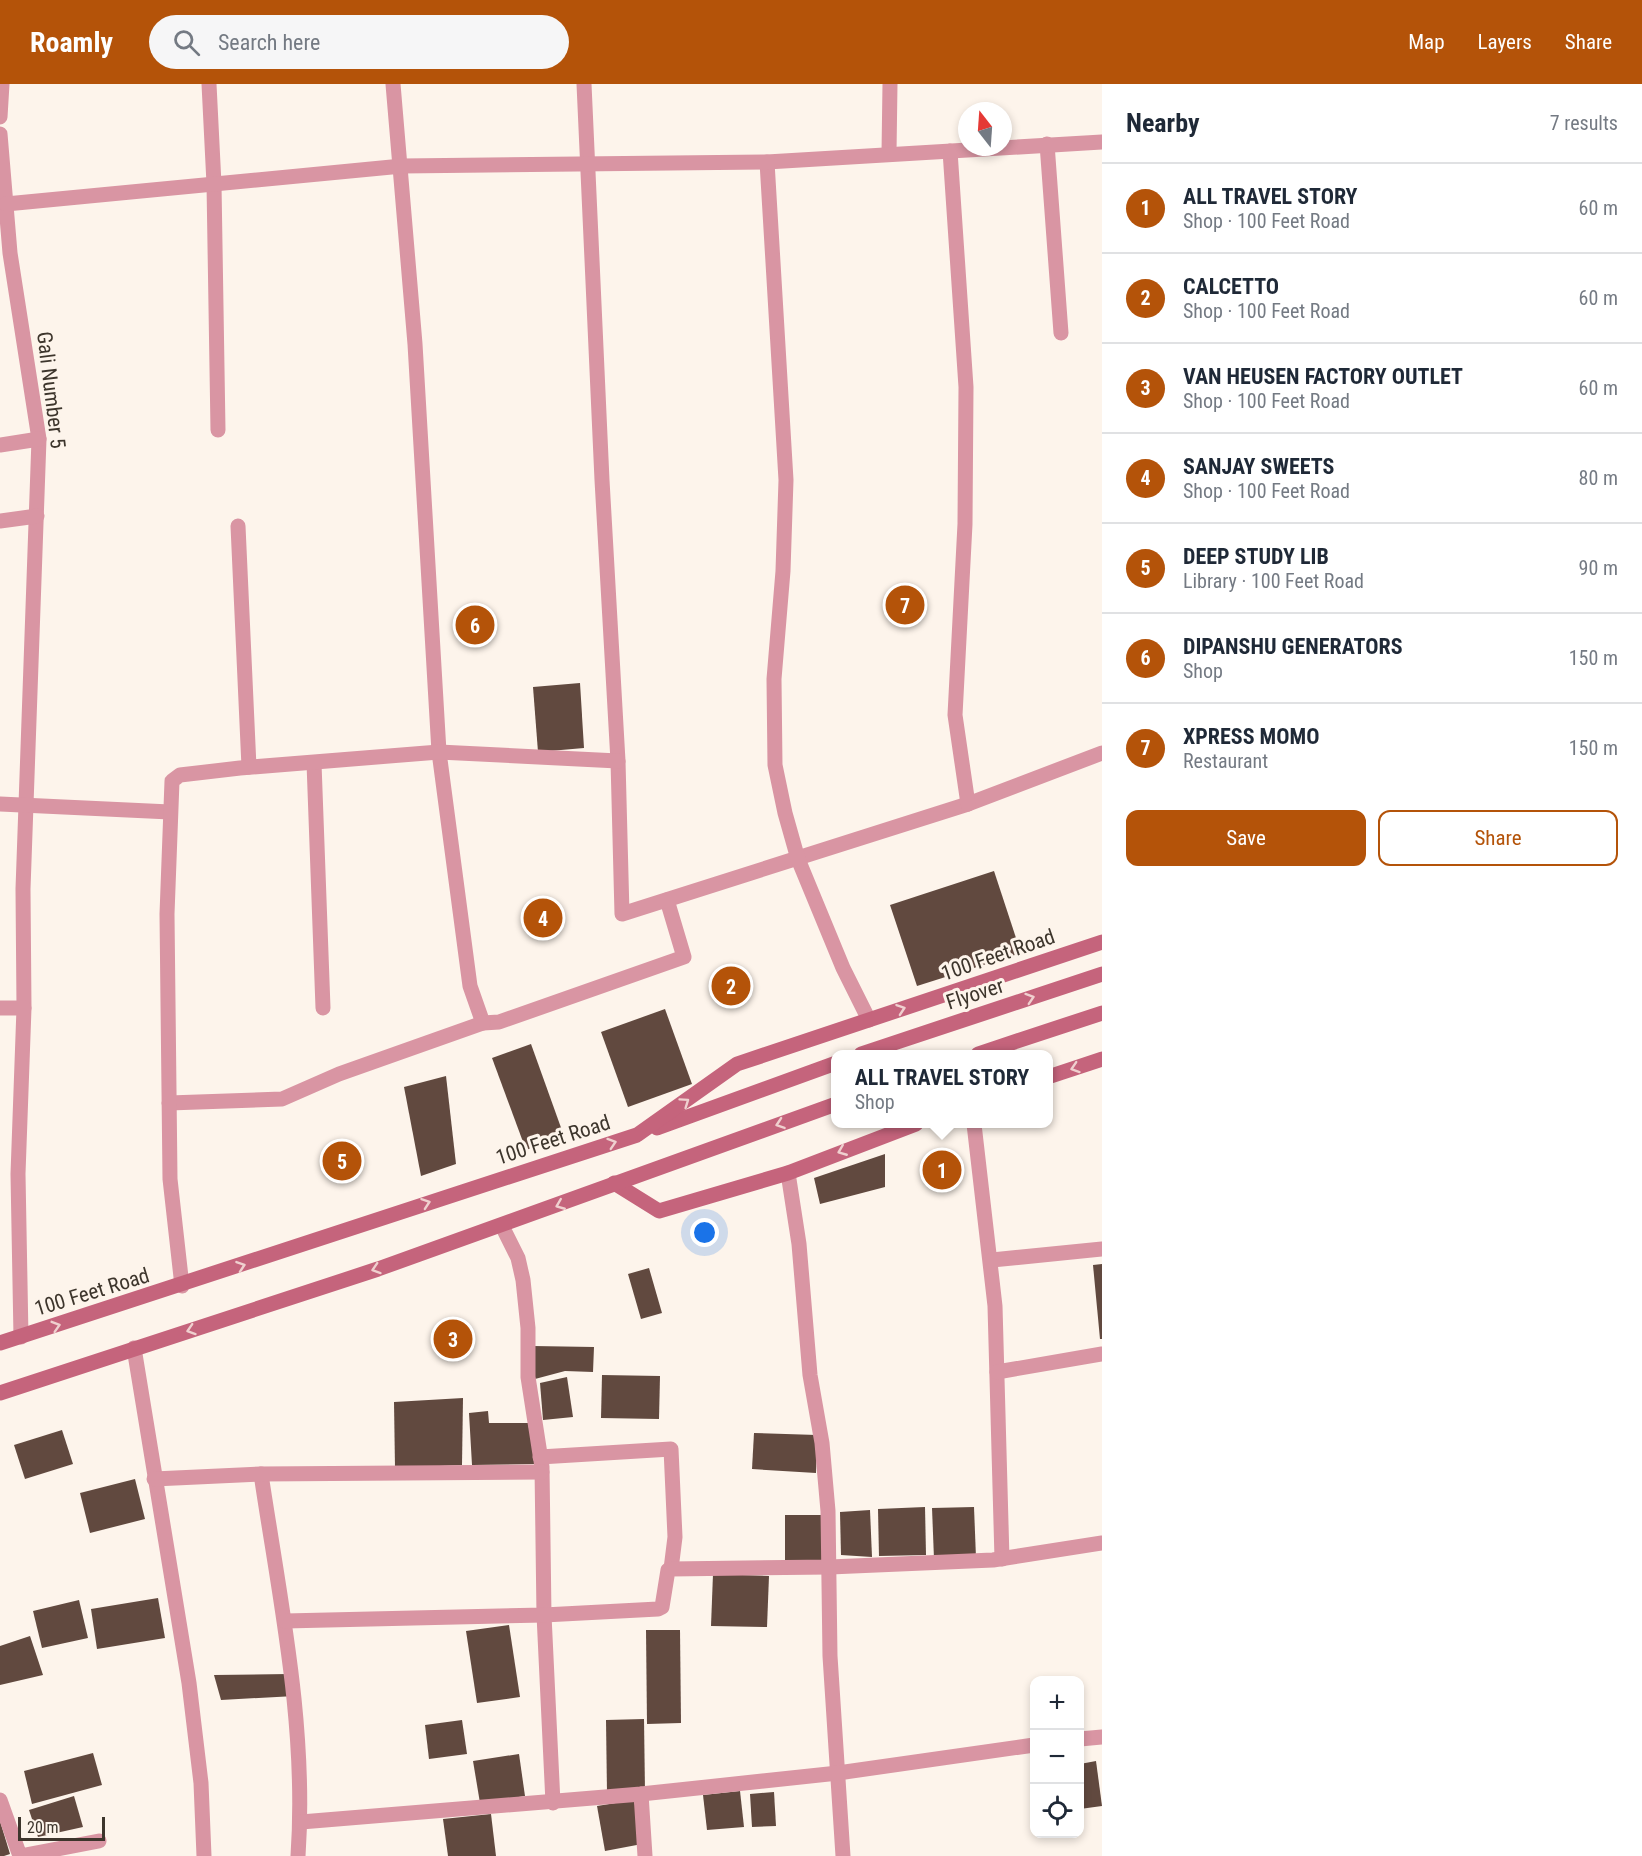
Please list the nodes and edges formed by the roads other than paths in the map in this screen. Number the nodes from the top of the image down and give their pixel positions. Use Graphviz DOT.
graph roads {
  1 [pos="2,84"];
  2 [pos="209,84"];
  3 [pos="393,84"];
  4 [pos="584,84"];
  5 [pos="890,84"];
  6 [pos="0,117"];
  7 [pos="0,134"];
  8 [pos="1102,142"];
  9 [pos="1047,144"];
  10 [pos="950,151"];
  11 [pos="889,153"];
  12 [pos="766,162"];
  13 [pos="587,163"];
  14 [pos="402,165"];
  15 [pos="214,184"];
  16 [pos="6,204"];
  17 [pos="5,256"];
  18 [pos="1061,333"];
  19 [pos="218,430"];
  20 [pos="39,439"];
  21 [pos="0,445"];
  22 [pos="37,516"];
  23 [pos="0,520"];
  24 [pos="238,526"];
  25 [pos="439,752"];
  26 [pos="1102,753"];
  27 [pos="618,761"];
  28 [pos="314,763"];
  29 [pos="249,767"];
  30 [pos="0,804"];
  31 [pos="968,804"];
  32 [pos="27,805"];
  33 [pos="170,812"];
  34 [pos="798,859"];
  35 [pos="667,900"];
  36 [pos="1102,942"];
  37 [pos="1102,974"];
  38 [pos="0,1008"];
  39 [pos="24,1008"];
  40 [pos="323,1008"];
  41 [pos="1102,1013"];
  42 [pos="869,1020"];
  43 [pos="483,1023"];
  44 [pos="873,1050"];
  45 [pos="990,1050"];
  46 [pos="1102,1059"];
  47 [pos="831,1065"];
  48 [pos="1053,1075"];
  49 [pos="169,1103"];
  50 [pos="831,1106"];
  51 [pos="906,1128"];
  52 [pos="975,1128"];
  53 [pos="637,1135"];
  54 [pos="788,1173"];
  55 [pos="614,1183"];
  56 [pos="502,1226"];
  57 [pos="1102,1249"];
  58 [pos="992,1260"];
  59 [pos="182,1286"];
  60 [pos="21,1337"];
  61 [pos="0,1343"];
  62 [pos="134,1348"];
  63 [pos="1102,1354"];
  64 [pos="997,1372"];
  65 [pos="0,1393"];
  66 [pos="541,1464"];
  67 [pos="261,1474"];
  68 [pos="154,1479"];
  69 [pos="1102,1543"];
  70 [pos="1002,1559"];
  71 [pos="830,1567"];
  72 [pos="671,1569"];
  73 [pos="544,1615"];
  74 [pos="285,1621"];
  75 [pos="1102,1737"];
  76 [pos="1084,1739"];
  77 [pos="1030,1746"];
  78 [pos="838,1773"];
  79 [pos="641,1794"];
  80 [pos="0,1800"];
  81 [pos="553,1803"];
  82 [pos="301,1822"];
  83 [pos="99,1841"];
  84 [pos="204,1856"];
  85 [pos="298,1856"];
  86 [pos="645,1856"];
  87 [pos="843,1856"];
  1 -- 6 [label="street"];
  2 -- 15 [label="street"];
  3 -- 14 [label="street"];
  4 -- 13 [label="street"];
  5 -- 11 [label="street"];
  7 -- 16 [label="street, Gali Number 5"];
  8 -- 9 [label="street"];
  9 -- 10 [label="street"];
  9 -- 18 [label="street"];
  10 -- 11 [label="street"];
  10 -- 31 [label="street"];
  11 -- 12 [label="street"];
  12 -- 13 [label="street"];
  12 -- 34 [label="street"];
  13 -- 14 [label="street"];
  13 -- 27 [label="street"];
  14 -- 15 [label="street"];
  14 -- 25 [label="street"];
  15 -- 16 [label="street"];
  15 -- 19 [label="street"];
  16 -- 17 [label="street, Gali Number 5"];
  17 -- 20 [label="street, Gali Number 5"];
  20 -- 21 [label="street"];
  20 -- 22 [label="street, Gali Number 5"];
  22 -- 23 [label="street"];
  22 -- 32 [label="street, Gali Number 5"];
  24 -- 29 [label="street"];
  25 -- 27 [label="street"];
  25 -- 28 [label="street"];
  25 -- 43 [label="street"];
  26 -- 31 [label="street"];
  27 -- 35 [label="street"];
  28 -- 29 [label="street"];
  28 -- 40 [label="street"];
  29 -- 33 [label="street"];
  30 -- 32 [label="street"];
  31 -- 34 [label="street"];
  32 -- 33 [label="street"];
  32 -- 39 [label="street, Gali Number 5"];
  33 -- 49 [label="street"];
  34 -- 35 [label="street"];
  34 -- 42 [label="street"];
  35 -- 43 [label="street"];
  42 -- 36 [label="main road, 100 Feet Road, one-way"];
  44 -- 37 [label="main road, Flyover, one-way"];
  38 -- 39 [label="street"];
  39 -- 60 [label="street, Gali Number 5"];
  41 -- 45 [label="main road"];
  53 -- 42 [label="main road, 100 Feet Road, one-way"];
  43 -- 49 [label="street"];
  46 -- 48 [label="main road, one-way"];
  47 -- 53 [label="main road"];
  49 -- 59 [label="street"];
  50 -- 55 [label="main road, one-way"];
  51 -- 54 [label="main road, one-way"];
  52 -- 58 [label="street"];
  59 -- 53 [label="main road, 100 Feet Road, one-way"];
  54 -- 55 [label="main road"];
  54 -- 71 [label="street"];
  55 -- 56 [label="main road, one-way"];
  56 -- 62 [label="main road, one-way"];
  56 -- 66 [label="street"];
  57 -- 58 [label="street"];
  58 -- 64 [label="street"];
  60 -- 59 [label="main road, 100 Feet Road, one-way"];
  60 -- 61 [label="main road, 100 Feet Road"];
  62 -- 65 [label="main road"];
  62 -- 68 [label="street"];
  63 -- 64 [label="street"];
  64 -- 70 [label="street"];
  66 -- 67 [label="street"];
  66 -- 72 [label="street"];
  66 -- 73 [label="street"];
  67 -- 68 [label="street"];
  67 -- 74 [label="street"];
  68 -- 84 [label="street"];
  69 -- 70 [label="street"];
  70 -- 71 [label="street"];
  71 -- 72 [label="street"];
  71 -- 78 [label="street"];
  72 -- 73 [label="street"];
  73 -- 74 [label="street"];
  73 -- 81 [label="street"];
  74 -- 82 [label="street"];
  75 -- 76 [label="street"];
  77 -- 78 [label="street"];
  78 -- 79 [label="street"];
  78 -- 87 [label="street"];
  79 -- 81 [label="street"];
  79 -- 86 [label="street"];
  80 -- 83 [label="street"];
  81 -- 82 [label="street"];
  82 -- 85 [label="street"];
}
